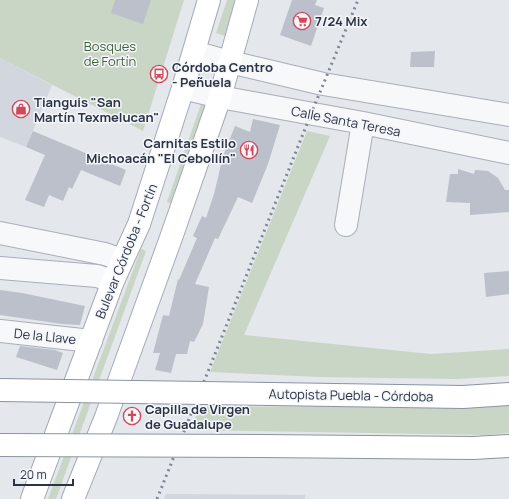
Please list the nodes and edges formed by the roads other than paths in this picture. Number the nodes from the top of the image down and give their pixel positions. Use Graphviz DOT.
graph roads {
  1 [pos="209,0"];
  2 [pos="247,0"];
  3 [pos="194,52"];
  4 [pos="230,62"];
  5 [pos="183,88"];
  6 [pos="220,97"];
  7 [pos="509,115"];
  8 [pos="363,123"];
  9 [pos="509,153"];
  10 [pos="139,224"];
  11 [pos="346,225"];
  12 [pos="0,233"];
  13 [pos="172,235"];
  14 [pos="122,260"];
  15 [pos="0,268"];
  16 [pos="112,281"];
  17 [pos="0,331"];
  18 [pos="91,341"];
  19 [pos="0,390"];
  20 [pos="509,394"];
  21 [pos="0,444"];
  22 [pos="509,446"];
  23 [pos="32,499"];
  24 [pos="73,499"];
  1 -- 3 [label="main road, Bulevar Córdoba - Fortín"];
  2 -- 4 [label="main road"];
  3 -- 4 [label="street"];
  3 -- 5 [label="main road, Bulevar Córdoba - Fortín"];
  4 -- 6 [label="main road"];
  4 -- 7 [label="street"];
  5 -- 6 [label="street, Calle Santa Teresa"];
  5 -- 10 [label="main road, Bulevar Córdoba - Fortín"];
  6 -- 8 [label="street, Calle Santa Teresa"];
  6 -- 13 [label="main road"];
  8 -- 9 [label="street, Calle Santa Teresa"];
  8 -- 11 [label="street"];
  10 -- 13 [label="main road"];
  10 -- 14 [label="main road, Bulevar Córdoba - Fortín"];
  12 -- 14 [label="street"];
  13 -- 24 [label="main road"];
  14 -- 16 [label="main road, Bulevar Córdoba - Fortín"];
  15 -- 16 [label="street"];
  16 -- 18 [label="main road, Bulevar Córdoba - Fortín"];
  17 -- 18 [label="street, De la Llave"];
  18 -- 23 [label="main road, Bulevar Córdoba - Fortín"];
  19 -- 20 [label="main road, Autopista Puebla - Córdoba, bridge"];
  21 -- 22 [label="main road, bridge"];
}
